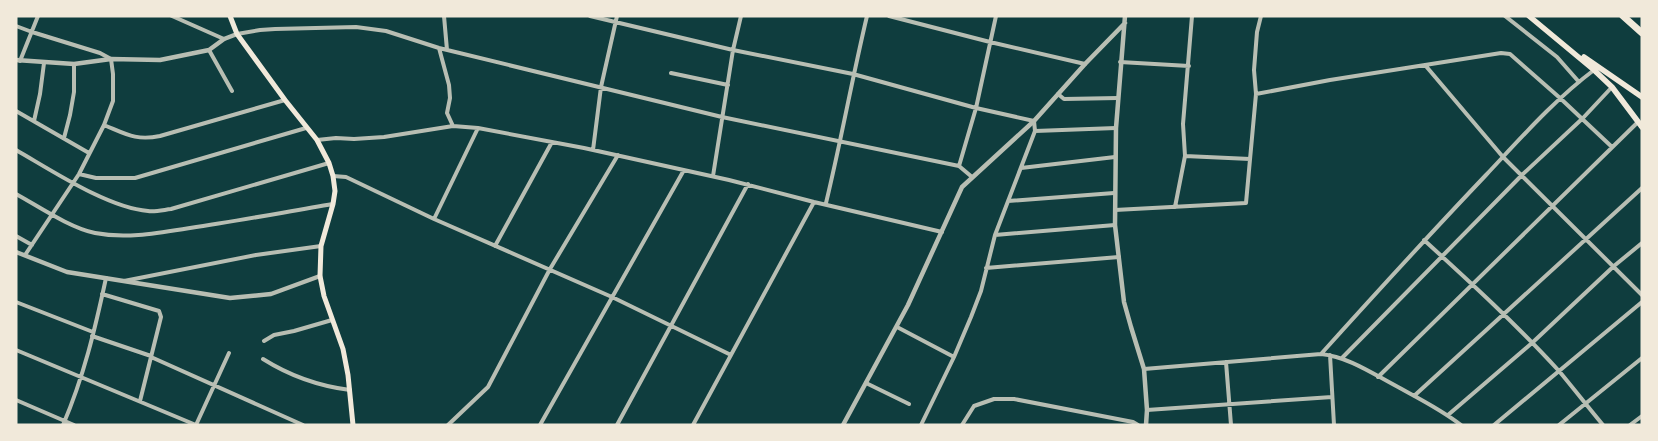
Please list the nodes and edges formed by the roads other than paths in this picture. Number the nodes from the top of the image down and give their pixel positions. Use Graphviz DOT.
graph roads {
  1 [pos="38,16"];
  2 [pos="172,16"];
  3 [pos="230,16"];
  4 [pos="444,16"];
  5 [pos="590,16"];
  6 [pos="618,16"];
  7 [pos="741,16"];
  8 [pos="867,16"];
  9 [pos="889,16"];
  10 [pos="996,16"];
  11 [pos="1125,16"];
  12 [pos="1192,16"];
  13 [pos="1261,16"];
  14 [pos="1504,16"];
  15 [pos="1528,16"];
  16 [pos="1623,16"];
  17 [pos="616,22"];
  18 [pos="1125,23"];
  19 [pos="16,26"];
  20 [pos="32,32"];
  21 [pos="1642,33"];
  22 [pos="237,34"];
  23 [pos="1558,39"];
  24 [pos="224,40"];
  25 [pos="990,42"];
  26 [pos="439,48"];
  27 [pos="209,50"];
  28 [pos="447,50"];
  29 [pos="733,50"];
  30 [pos="111,59"];
  31 [pos="18,61"];
  32 [pos="1120,62"];
  33 [pos="44,63"];
  34 [pos="74,64"];
  35 [pos="1085,64"];
  36 [pos="1425,65"];
  37 [pos="1189,66"];
  38 [pos="1594,70"];
  39 [pos="671,73"];
  40 [pos="854,74"];
  41 [pos="1578,82"];
  42 [pos="728,85"];
  43 [pos="601,87"];
  44 [pos="1612,87"];
  45 [pos="232,91"];
  46 [pos="1058,94"];
  47 [pos="1256,94"];
  48 [pos="1642,97"];
  49 [pos="1118,98"];
  50 [pos="1560,98"];
  51 [pos="285,100"];
  52 [pos="976,108"];
  53 [pos="16,111"];
  54 [pos="722,117"];
  55 [pos="1583,118"];
  56 [pos="1034,120"];
  57 [pos="34,121"];
  58 [pos="104,125"];
  59 [pos="1640,125"];
  60 [pos="454,126"];
  61 [pos="306,128"];
  62 [pos="478,128"];
  63 [pos="1116,128"];
  64 [pos="1035,131"];
  65 [pos="64,138"];
  66 [pos="317,140"];
  67 [pos="552,142"];
  68 [pos="841,142"];
  69 [pos="1612,147"];
  70 [pos="16,150"];
  71 [pos="592,150"];
  72 [pos="90,153"];
  73 [pos="618,155"];
  74 [pos="1185,156"];
  75 [pos="1115,157"];
  76 [pos="1503,157"];
  77 [pos="1250,159"];
  78 [pos="329,163"];
  79 [pos="959,166"];
  80 [pos="1021,168"];
  81 [pos="684,170"];
  82 [pos="79,174"];
  83 [pos="1522,175"];
  84 [pos="333,176"];
  85 [pos="713,176"];
  86 [pos="972,177"];
  87 [pos="72,183"];
  88 [pos="748,184"];
  89 [pos="1642,188"];
  90 [pos="1114,193"];
  91 [pos="16,194"];
  92 [pos="1008,201"];
  93 [pos="814,202"];
  94 [pos="826,203"];
  95 [pos="333,204"];
  96 [pos="1552,206"];
  97 [pos="1175,207"];
  98 [pos="1114,210"];
  99 [pos="52,214"];
  100 [pos="434,219"];
  101 [pos="1115,225"];
  102 [pos="942,232"];
  103 [pos="995,235"];
  104 [pos="16,236"];
  105 [pos="1586,239"];
  106 [pos="1424,240"];
  107 [pos="1642,243"];
  108 [pos="32,245"];
  109 [pos="321,246"];
  110 [pos="495,246"];
  111 [pos="16,252"];
  112 [pos="25,255"];
  113 [pos="1442,256"];
  114 [pos="1119,258"];
  115 [pos="1614,266"];
  116 [pos="986,268"];
  117 [pos="550,270"];
  118 [pos="320,276"];
  119 [pos="106,278"];
  120 [pos="123,281"];
  121 [pos="1472,284"];
  122 [pos="102,294"];
  123 [pos="1642,295"];
  124 [pos="612,297"];
  125 [pos="16,302"];
  126 [pos="1642,302"];
  127 [pos="1504,314"];
  128 [pos="332,320"];
  129 [pos="670,326"];
  130 [pos="896,327"];
  131 [pos="93,334"];
  132 [pos="264,341"];
  133 [pos="1532,343"];
  134 [pos="16,350"];
  135 [pos="229,353"];
  136 [pos="1320,354"];
  137 [pos="730,355"];
  138 [pos="1330,355"];
  139 [pos="151,356"];
  140 [pos="954,357"];
  141 [pos="1342,358"];
  142 [pos="1642,358"];
  143 [pos="263,359"];
  144 [pos="1226,362"];
  145 [pos="1144,369"];
  146 [pos="1559,372"];
  147 [pos="82,376"];
  148 [pos="1378,377"];
  149 [pos="215,384"];
  150 [pos="866,384"];
  151 [pos="350,390"];
  152 [pos="1414,396"];
  153 [pos="1332,397"];
  154 [pos="16,400"];
  155 [pos="140,401"];
  156 [pos="908,404"];
  157 [pos="1230,404"];
  158 [pos="1586,404"];
  159 [pos="1148,410"];
  160 [pos="1448,415"];
  161 [pos="1642,416"];
  162 [pos="64,423"];
  163 [pos="541,424"];
  164 [pos="74,425"];
  165 [pos="196,425"];
  166 [pos="303,425"];
  167 [pos="353,425"];
  168 [pos="448,425"];
  169 [pos="616,425"];
  170 [pos="693,425"];
  171 [pos="843,425"];
  172 [pos="920,425"];
  173 [pos="962,425"];
  174 [pos="1138,425"];
  175 [pos="1146,425"];
  176 [pos="1231,425"];
  177 [pos="1334,425"];
  178 [pos="1462,425"];
  179 [pos="1494,425"];
  180 [pos="1559,425"];
  181 [pos="1602,425"];
  182 [pos="1630,425"];
  1 -- 20 [label="street"];
  2 -- 24 [label="street"];
  3 -- 22 [label="main road"];
  4 -- 28 [label="street"];
  5 -- 17 [label="street"];
  6 -- 17 [label="street"];
  7 -- 29 [label="street"];
  8 -- 40 [label="street"];
  9 -- 25 [label="street"];
  10 -- 25 [label="street"];
  11 -- 18 [label="street"];
  12 -- 37 [label="street"];
  13 -- 47 [label="street"];
  14 -- 41 [label="street"];
  15 -- 23 [label="main road"];
  16 -- 21 [label="highway"];
  17 -- 29 [label="street"];
  17 -- 43 [label="street"];
  18 -- 32 [label="street"];
  18 -- 35 [label="street"];
  19 -- 20 [label="street"];
  20 -- 30 [label="street"];
  20 -- 31 [label="street"];
  22 -- 24 [label="street"];
  22 -- 26 [label="street"];
  22 -- 51 [label="main road"];
  23 -- 38 [label="main road"];
  23 -- 48 [label="main road"];
  24 -- 27 [label="street"];
  25 -- 35 [label="street"];
  25 -- 52 [label="street"];
  26 -- 28 [label="street"];
  26 -- 60 [label="street"];
  27 -- 30 [label="street"];
  27 -- 45 [label="street"];
  28 -- 43 [label="street"];
  29 -- 40 [label="street"];
  29 -- 42 [label="street"];
  30 -- 34 [label="street"];
  30 -- 58 [label="street"];
  31 -- 33 [label="street"];
  32 -- 37 [label="street"];
  32 -- 49 [label="street"];
  33 -- 34 [label="street"];
  33 -- 57 [label="street"];
  34 -- 65 [label="street"];
  35 -- 46 [label="street"];
  36 -- 47 [label="street"];
  36 -- 50 [label="street"];
  36 -- 76 [label="street"];
  37 -- 74 [label="street"];
  38 -- 41 [label="street"];
  38 -- 44 [label="main road"];
  39 -- 42 [label="street"];
  40 -- 52 [label="street"];
  40 -- 68 [label="street"];
  41 -- 50 [label="street"];
  42 -- 54 [label="street"];
  43 -- 54 [label="street"];
  43 -- 71 [label="street"];
  44 -- 55 [label="street"];
  44 -- 59 [label="main road"];
  46 -- 49 [label="street"];
  46 -- 56 [label="street"];
  47 -- 77 [label="street"];
  49 -- 63 [label="street"];
  50 -- 55 [label="street"];
  50 -- 76 [label="street"];
  51 -- 58 [label="street"];
  51 -- 61 [label="main road"];
  52 -- 56 [label="street"];
  52 -- 79 [label="street"];
  53 -- 57 [label="street"];
  54 -- 68 [label="street"];
  54 -- 85 [label="street"];
  55 -- 69 [label="street"];
  55 -- 83 [label="street"];
  56 -- 64 [label="street"];
  56 -- 86 [label="street"];
  57 -- 65 [label="street"];
  58 -- 72 [label="street"];
  59 -- 69 [label="street"];
  60 -- 62 [label="street"];
  60 -- 66 [label="street"];
  61 -- 66 [label="main road"];
  61 -- 82 [label="street"];
  62 -- 67 [label="street"];
  62 -- 100 [label="street"];
  63 -- 64 [label="street"];
  63 -- 75 [label="street"];
  64 -- 80 [label="street"];
  65 -- 72 [label="street"];
  66 -- 78 [label="main road"];
  67 -- 71 [label="street"];
  67 -- 110 [label="street"];
  68 -- 79 [label="street"];
  68 -- 94 [label="street"];
  69 -- 96 [label="street"];
  70 -- 87 [label="street"];
  71 -- 73 [label="street"];
  72 -- 82 [label="street"];
  73 -- 81 [label="street"];
  73 -- 117 [label="street"];
  74 -- 77 [label="street"];
  74 -- 97 [label="street"];
  75 -- 80 [label="street"];
  75 -- 90 [label="street"];
  76 -- 83 [label="street"];
  76 -- 106 [label="street"];
  77 -- 97 [label="street"];
  78 -- 84 [label="main road"];
  78 -- 87 [label="street"];
  79 -- 86 [label="street"];
  80 -- 92 [label="street"];
  81 -- 85 [label="street"];
  81 -- 124 [label="street"];
  82 -- 87 [label="street"];
  83 -- 96 [label="street"];
  83 -- 113 [label="street"];
  84 -- 95 [label="main road"];
  84 -- 100 [label="street"];
  85 -- 88 [label="street"];
  86 -- 102 [label="street"];
  87 -- 99 [label="street"];
  88 -- 93 [label="street"];
  88 -- 129 [label="street"];
  89 -- 105 [label="street"];
  90 -- 92 [label="street"];
  90 -- 98 [label="street"];
  91 -- 99 [label="street"];
  92 -- 103 [label="street"];
  93 -- 94 [label="street"];
  93 -- 137 [label="street"];
  94 -- 102 [label="street"];
  95 -- 99 [label="street"];
  95 -- 109 [label="main road"];
  96 -- 105 [label="street"];
  96 -- 121 [label="street"];
  97 -- 98 [label="street"];
  98 -- 101 [label="street"];
  99 -- 108 [label="street"];
  100 -- 110 [label="street"];
  101 -- 103 [label="street"];
  101 -- 114 [label="street"];
  102 -- 130 [label="street"];
  103 -- 116 [label="street"];
  104 -- 108 [label="street"];
  105 -- 115 [label="street"];
  105 -- 127 [label="street"];
  106 -- 113 [label="street"];
  106 -- 136 [label="street"];
  107 -- 115 [label="street"];
  108 -- 112 [label="street"];
  109 -- 118 [label="main road"];
  109 -- 120 [label="street"];
  110 -- 117 [label="street"];
  111 -- 112 [label="street"];
  112 -- 119 [label="street"];
  113 -- 121 [label="street"];
  113 -- 141 [label="street"];
  114 -- 116 [label="street"];
  114 -- 145 [label="street"];
  115 -- 123 [label="street"];
  115 -- 133 [label="street"];
  116 -- 140 [label="street"];
  117 -- 124 [label="street"];
  117 -- 168 [label="street"];
  118 -- 120 [label="street"];
  118 -- 128 [label="main road"];
  119 -- 120 [label="street"];
  119 -- 122 [label="street"];
  121 -- 127 [label="street"];
  121 -- 148 [label="street"];
  122 -- 131 [label="street"];
  122 -- 139 [label="street"];
  124 -- 129 [label="street"];
  124 -- 163 [label="street"];
  125 -- 131 [label="street"];
  126 -- 146 [label="street"];
  127 -- 133 [label="street"];
  127 -- 152 [label="street"];
  128 -- 132 [label="street"];
  128 -- 151 [label="main road"];
  129 -- 137 [label="street"];
  129 -- 169 [label="street"];
  130 -- 140 [label="street"];
  130 -- 150 [label="street"];
  131 -- 139 [label="street"];
  131 -- 147 [label="street"];
  133 -- 146 [label="street"];
  133 -- 160 [label="street"];
  134 -- 147 [label="street"];
  135 -- 149 [label="street"];
  136 -- 138 [label="street"];
  136 -- 144 [label="street"];
  137 -- 170 [label="street"];
  138 -- 141 [label="street"];
  138 -- 153 [label="street"];
  139 -- 149 [label="street"];
  139 -- 155 [label="street"];
  140 -- 172 [label="street"];
  141 -- 148 [label="street"];
  142 -- 158 [label="street"];
  143 -- 151 [label="street"];
  144 -- 145 [label="street"];
  144 -- 157 [label="street"];
  145 -- 159 [label="street"];
  146 -- 158 [label="street"];
  146 -- 179 [label="street"];
  147 -- 155 [label="street"];
  147 -- 162 [label="street"];
  148 -- 152 [label="street"];
  149 -- 165 [label="street"];
  149 -- 166 [label="street"];
  150 -- 156 [label="street"];
  150 -- 171 [label="street"];
  151 -- 167 [label="main road"];
  152 -- 160 [label="street"];
  153 -- 157 [label="street"];
  153 -- 177 [label="street"];
  154 -- 162 [label="street"];
  155 -- 165 [label="street"];
  157 -- 159 [label="street"];
  157 -- 176 [label="street"];
  158 -- 180 [label="street"];
  158 -- 181 [label="street"];
  159 -- 175 [label="street"];
  160 -- 178 [label="street"];
  161 -- 182 [label="street"];
  162 -- 164 [label="street"];
  173 -- 174 [label="street"];
}
